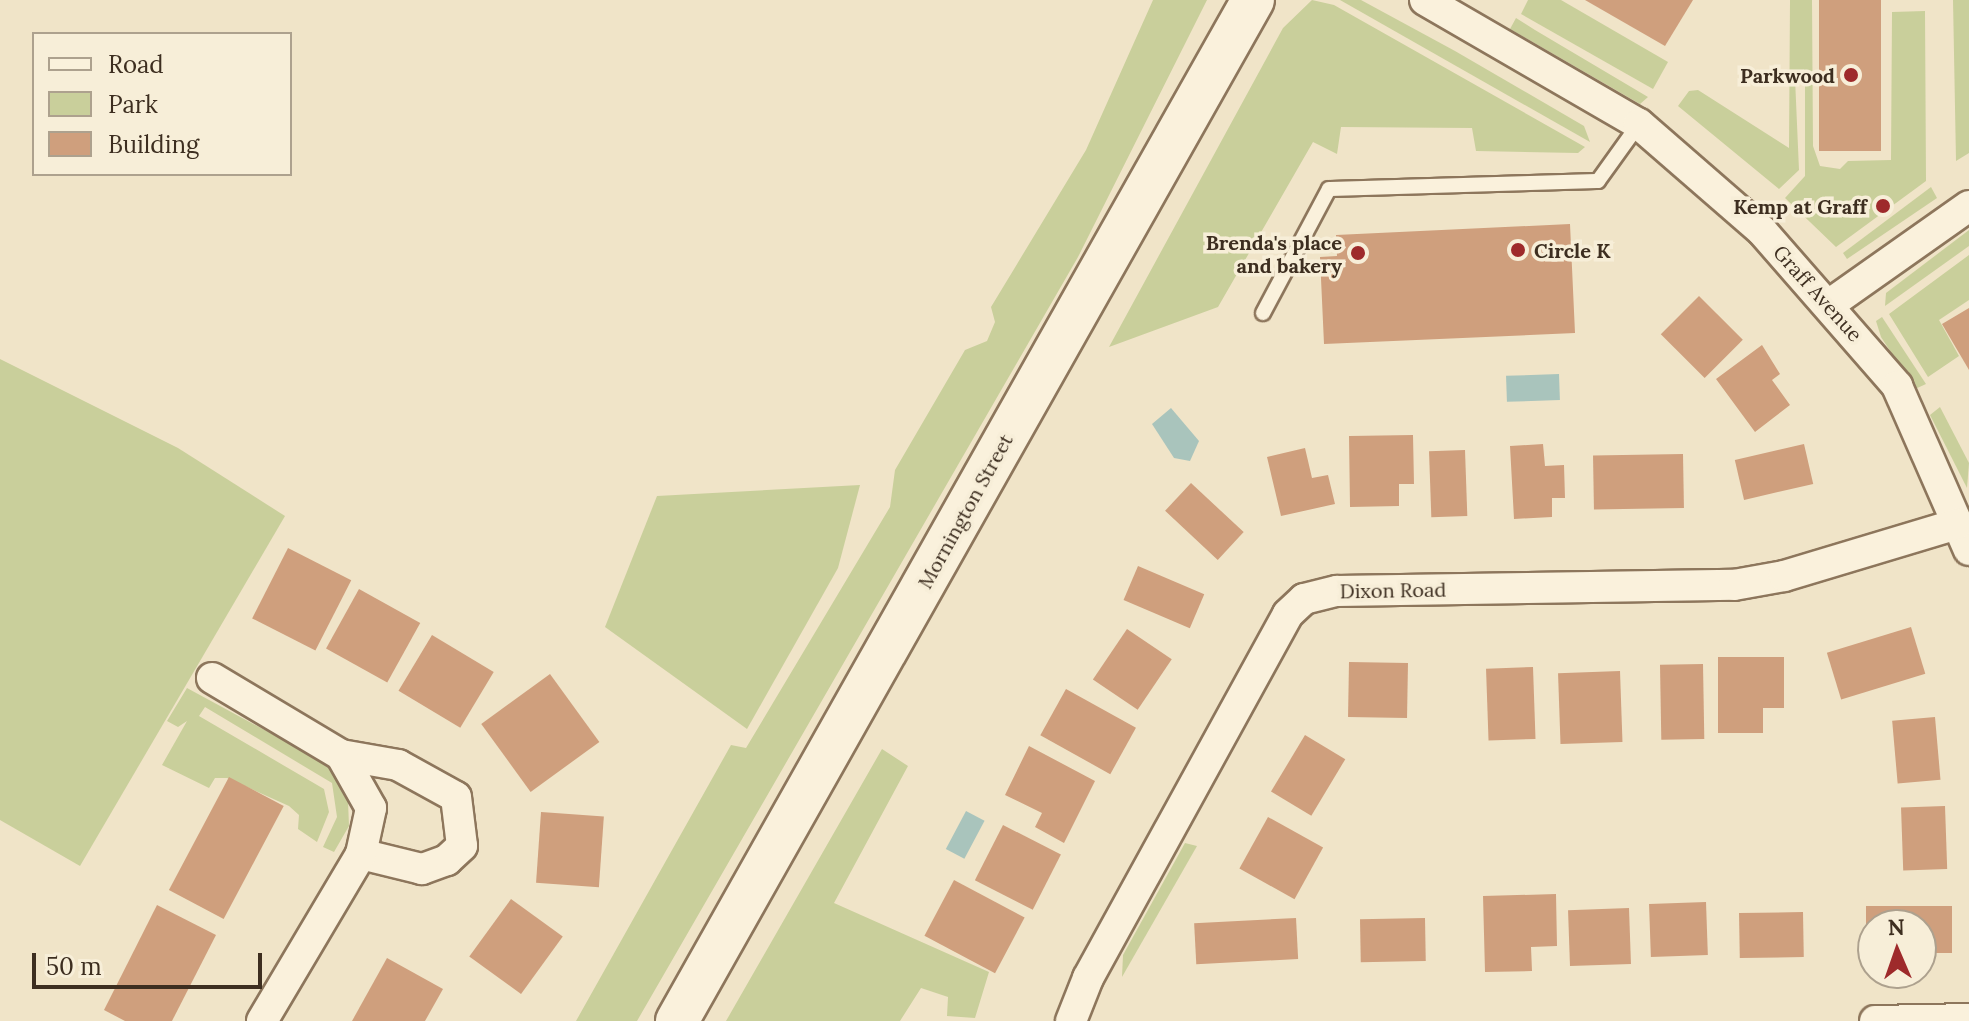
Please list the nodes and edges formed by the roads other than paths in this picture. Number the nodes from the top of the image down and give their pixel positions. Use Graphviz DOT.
graph roads {
  1 [pos="1253,0"];
  2 [pos="1425,0"];
  3 [pos="1639,124"];
  4 [pos="1969,206"];
  5 [pos="1830,304"];
  6 [pos="1263,313"];
  7 [pos="1963,537"];
  8 [pos="212,678"];
  9 [pos="341,755"];
  10 [pos="361,854"];
  11 [pos="1969,1019"];
  12 [pos="262,1021"];
  13 [pos="677,1021"];
  14 [pos="1071,1021"];
  15 [pos="1875,1021"];
  1 -- 13 [label="main road, Mornington Street"];
  2 -- 3 [label="street, Graff Avenue"];
  3 -- 5 [label="street, Graff Avenue"];
  3 -- 6 [label="lane"];
  4 -- 5 [label="street"];
  5 -- 7 [label="street, Graff Avenue"];
  7 -- 14 [label="street, Dixon Road"];
  8 -- 9 [label="street"];
  9 -- 10 [label="street"];
  9 -- 10 [label="street"];
  10 -- 12 [label="street"];
  11 -- 15 [label="street"];
}
